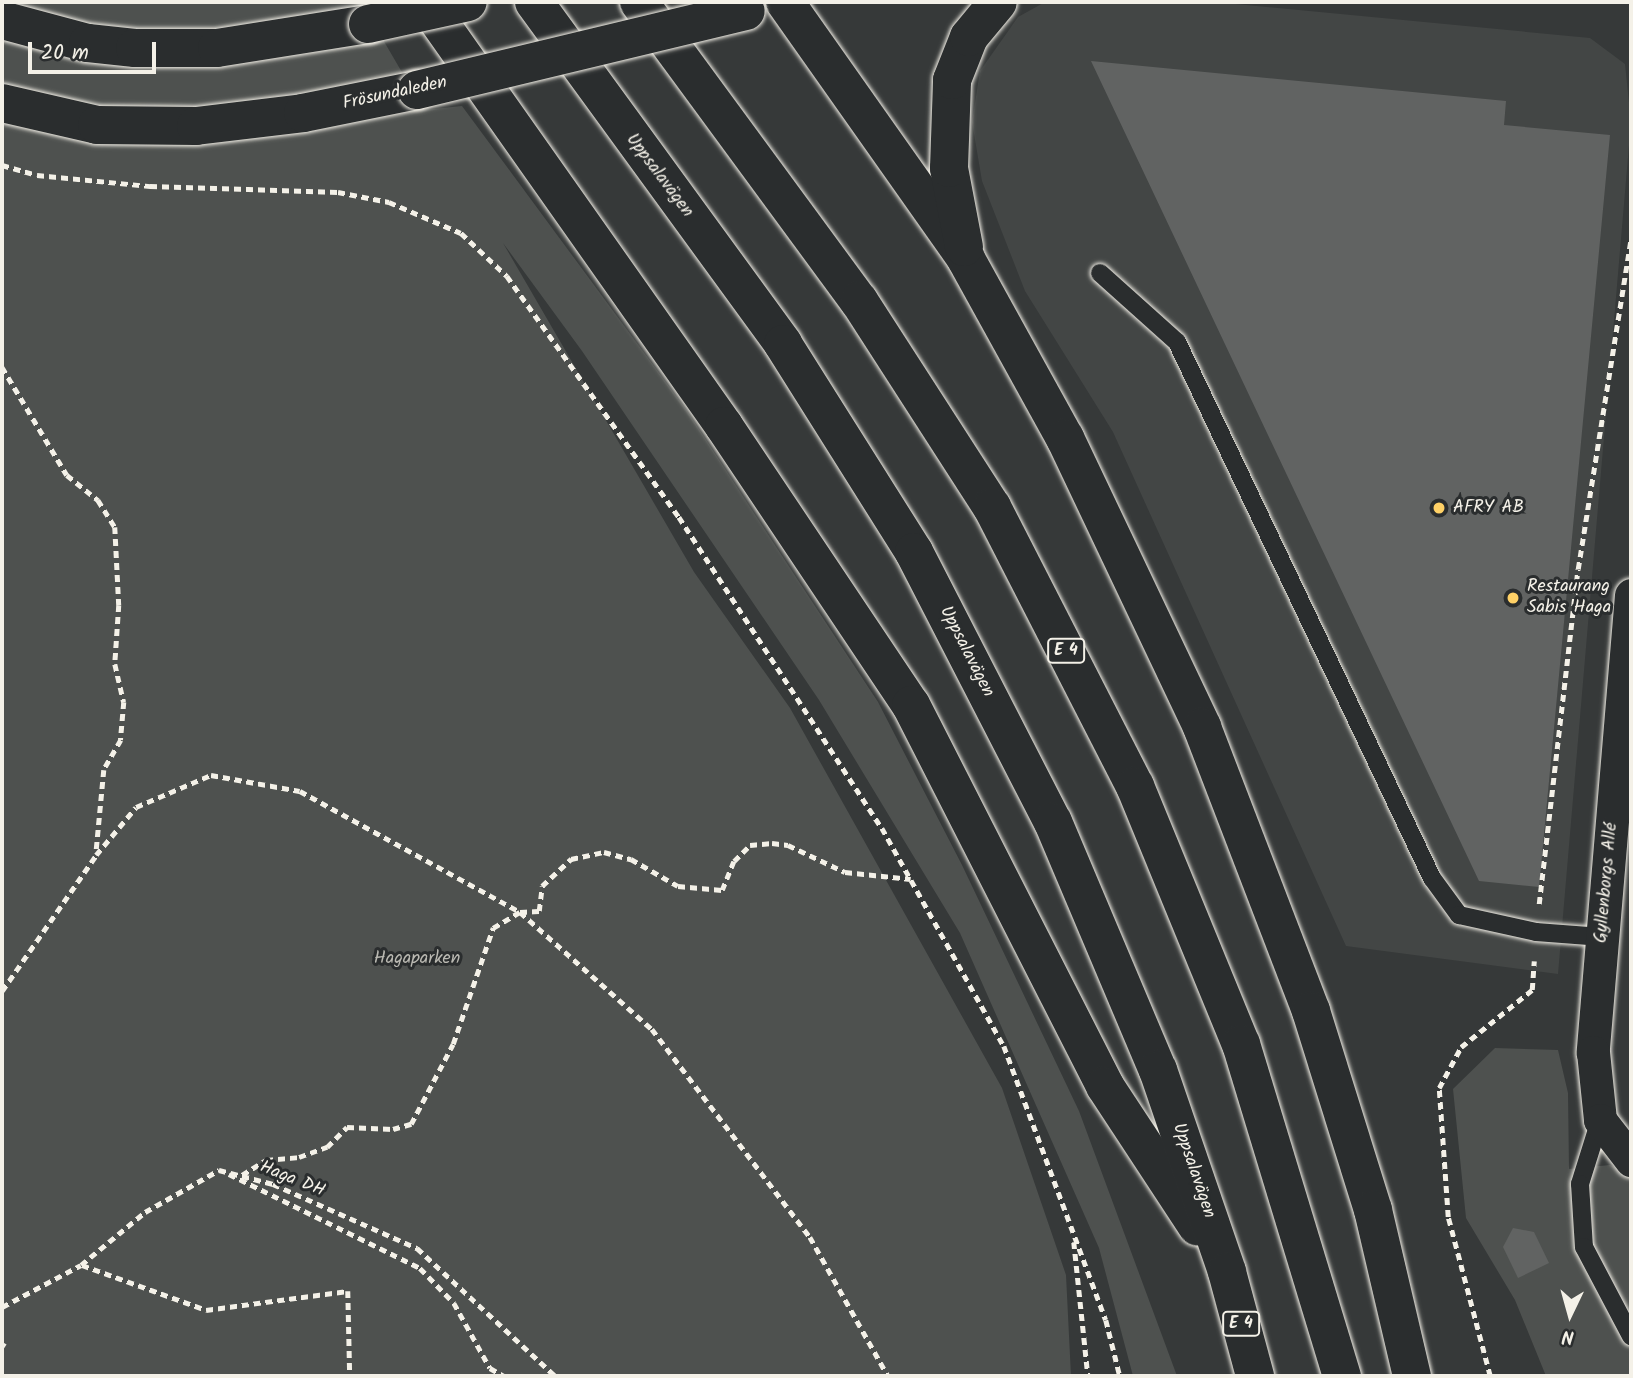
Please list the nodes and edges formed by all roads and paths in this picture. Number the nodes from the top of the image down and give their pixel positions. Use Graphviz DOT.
graph roads {
  1 [pos="425,2"];
  2 [pos="468,2"];
  3 [pos="534,2"];
  4 [pos="639,2"];
  5 [pos="784,2"];
  6 [pos="998,2"];
  7 [pos="2,20"];
  8 [pos="2,103"];
  9 [pos="2,165"];
  10 [pos="1631,239"];
  11 [pos="966,259"];
  12 [pos="1100,273"];
  13 [pos="2,367"];
  14 [pos="1631,595"];
  15 [pos="96,855"];
  16 [pos="911,879"];
  17 [pos="520,912"];
  18 [pos="1535,932"];
  19 [pos="1602,937"];
  20 [pos="2,991"];
  21 [pos="1600,1120"];
  22 [pos="1631,1160"];
  23 [pos="219,1170"];
  24 [pos="242,1175"];
  25 [pos="1073,1234"];
  26 [pos="81,1265"];
  27 [pos="1227,1272"];
  28 [pos="2,1307"];
  29 [pos="1631,1335"];
  30 [pos="350,1376"];
  31 [pos="504,1376"];
  32 [pos="555,1376"];
  33 [pos="888,1376"];
  34 [pos="1088,1376"];
  35 [pos="1120,1376"];
  36 [pos="1255,1376"];
  37 [pos="1342,1376"];
  38 [pos="1412,1376"];
  39 [pos="1490,1376"];
  1 -- 27 [label="main road"];
  2 -- 7 [label="main road, bridge"];
  3 -- 27 [label="main road, Uppsalavägen / E 4"];
  4 -- 37 [label="main road, E 4"];
  5 -- 8 [label="main road, Frösundaleden, bridge"];
  5 -- 11 [label="main road"];
  6 -- 11 [label="main road"];
  9 -- 16 [label="path"];
  10 -- 18 [label="path"];
  11 -- 38 [label="main road"];
  12 -- 18 [label="lane"];
  13 -- 15 [label="path"];
  14 -- 19 [label="street, Gyllenborgs Allé"];
  15 -- 17 [label="path"];
  15 -- 20 [label="path"];
  16 -- 17 [label="path"];
  16 -- 25 [label="path"];
  17 -- 24 [label="path"];
  17 -- 33 [label="path"];
  18 -- 19 [label="lane"];
  18 -- 39 [label="path"];
  19 -- 21 [label="street, Gyllenborgs Allé"];
  21 -- 22 [label="street"];
  21 -- 29 [label="lane"];
  23 -- 24 [label="path, Haga DH"];
  23 -- 26 [label="path"];
  23 -- 31 [label="path"];
  24 -- 32 [label="path, Haga DH"];
  25 -- 34 [label="path"];
  25 -- 35 [label="path"];
  26 -- 28 [label="path"];
  26 -- 30 [label="path"];
  27 -- 36 [label="main road, Uppsalavägen / E 4"];
}
